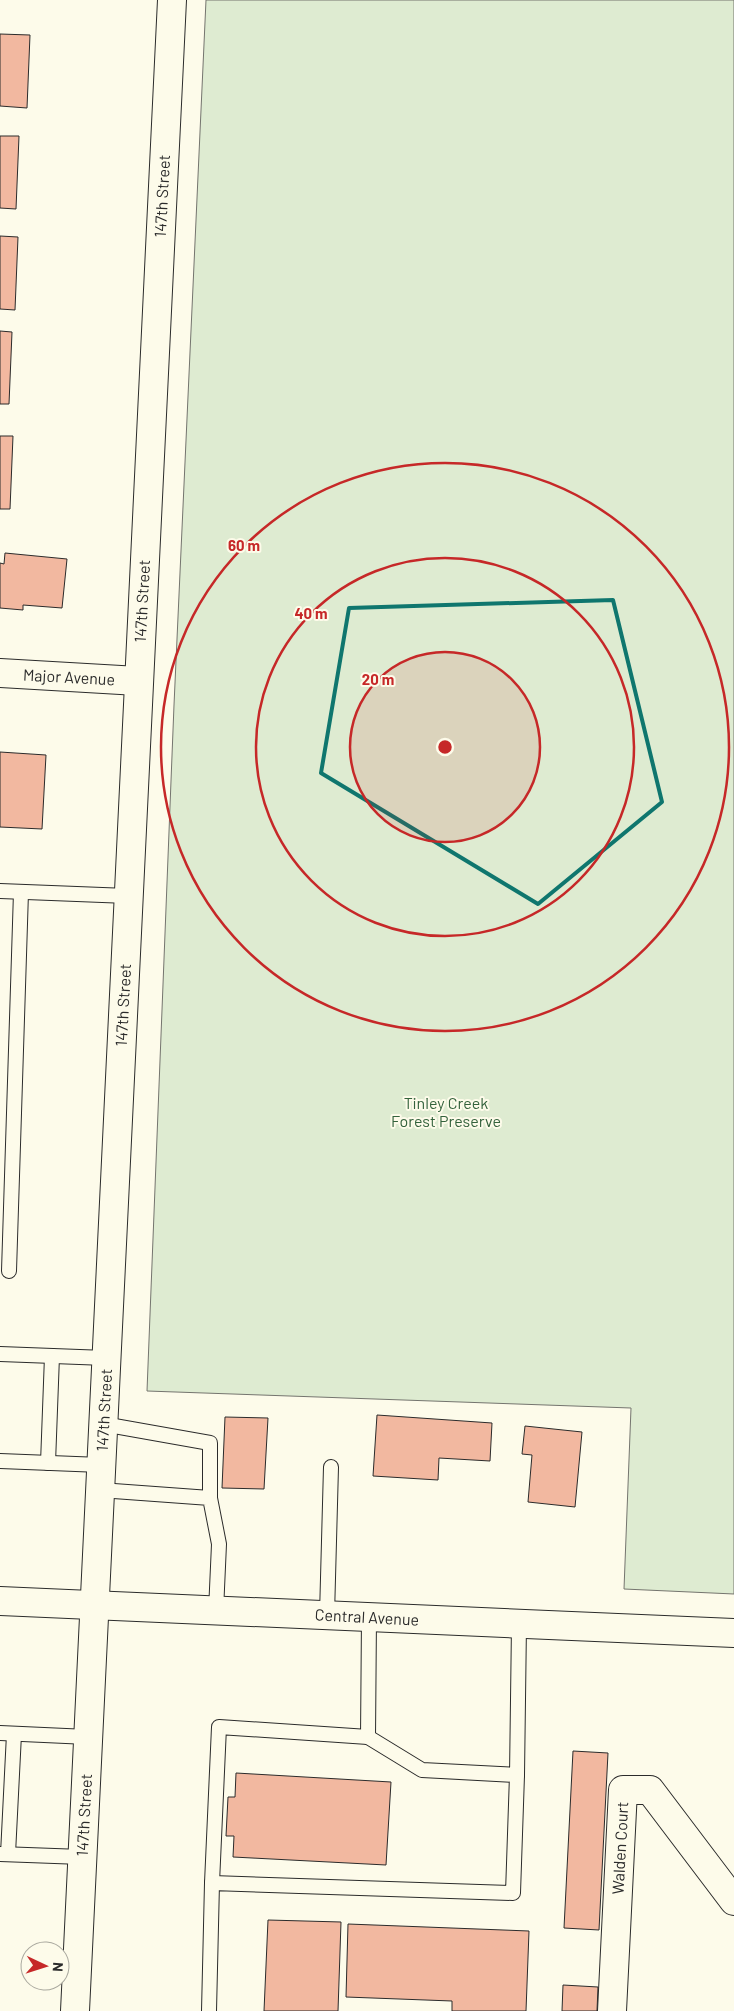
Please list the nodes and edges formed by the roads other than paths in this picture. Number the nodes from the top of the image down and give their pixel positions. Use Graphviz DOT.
graph roads {
  1 [pos="172,0"];
  2 [pos="0,673"];
  3 [pos="138,680"];
  4 [pos="0,892"];
  5 [pos="21,892"];
  6 [pos="128,896"];
  7 [pos="8,1271"];
  8 [pos="0,1354"];
  9 [pos="52,1356"];
  10 [pos="106,1358"];
  11 [pos="103,1424"];
  12 [pos="0,1462"];
  13 [pos="48,1463"];
  14 [pos="331,1467"];
  15 [pos="100,1477"];
  16 [pos="210,1498"];
  17 [pos="0,1601"];
  18 [pos="94,1605"];
  19 [pos="216,1611"];
  20 [pos="327,1615"];
  21 [pos="369,1617"];
  22 [pos="519,1624"];
  23 [pos="734,1633"];
  24 [pos="7,1733"];
  25 [pos="88,1737"];
  26 [pos="368,1737"];
  27 [pos="517,1775"];
  28 [pos="4,1854"];
  29 [pos="82,1857"];
  30 [pos="212,1883"];
  31 [pos="734,1901"];
  32 [pos="75,2011"];
  33 [pos="208,2011"];
  34 [pos="612,2011"];
  1 -- 3 [label="main road, 147th Street"];
  2 -- 3 [label="main road, Major Avenue"];
  3 -- 6 [label="main road, 147th Street"];
  4 -- 5 [label="lane"];
  5 -- 6 [label="lane"];
  5 -- 7 [label="lane"];
  6 -- 10 [label="main road, 147th Street"];
  8 -- 9 [label="lane"];
  9 -- 10 [label="lane"];
  9 -- 13 [label="lane"];
  10 -- 11 [label="main road, 147th Street"];
  11 -- 15 [label="main road, 147th Street"];
  11 -- 16 [label="lane"];
  12 -- 13 [label="lane"];
  13 -- 15 [label="lane"];
  14 -- 20 [label="lane"];
  15 -- 16 [label="lane"];
  15 -- 18 [label="main road, 147th Street"];
  16 -- 19 [label="lane"];
  17 -- 18 [label="main road, Central Avenue"];
  18 -- 19 [label="main road, Central Avenue"];
  18 -- 25 [label="main road, 147th Street"];
  19 -- 20 [label="main road, Central Avenue"];
  20 -- 21 [label="main road, Central Avenue"];
  21 -- 22 [label="main road, Central Avenue"];
  21 -- 26 [label="lane"];
  22 -- 23 [label="main road, Central Avenue"];
  22 -- 27 [label="lane"];
  24 -- 25 [label="lane"];
  24 -- 28 [label="lane"];
  25 -- 29 [label="main road, 147th Street"];
  26 -- 27 [label="lane"];
  26 -- 30 [label="lane"];
  27 -- 30 [label="lane"];
  28 -- 29 [label="lane"];
  29 -- 32 [label="main road, 147th Street"];
  30 -- 33 [label="lane"];
  31 -- 34 [label="main road, Walden Court"];
}
